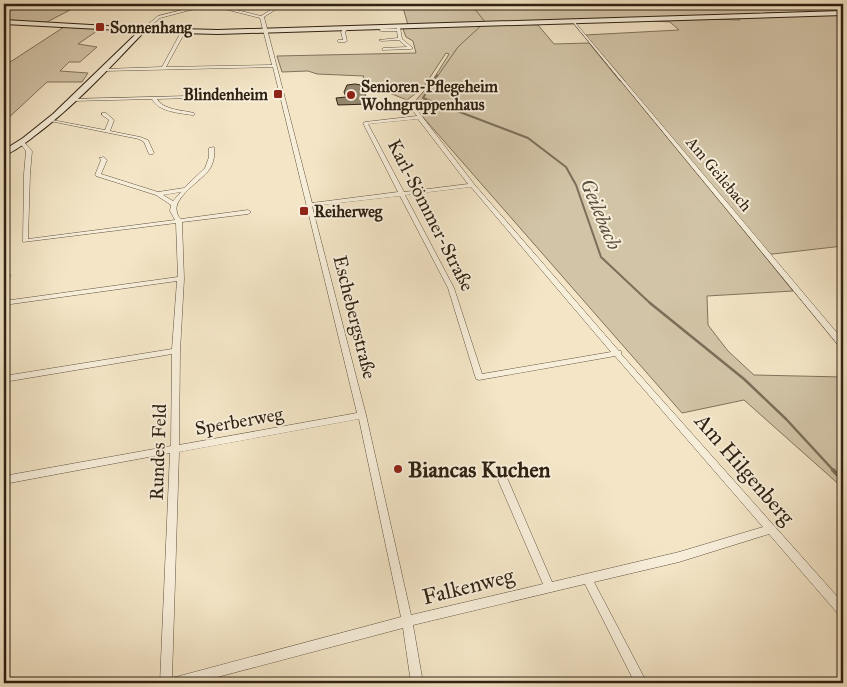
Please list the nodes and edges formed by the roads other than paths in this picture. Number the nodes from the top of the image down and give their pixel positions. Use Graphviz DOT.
graph roads {
  1 [pos="208,4"];
  2 [pos="282,4"];
  3 [pos="843,14"];
  4 [pos="262,17"];
  5 [pos="4,22"];
  6 [pos="572,22"];
  7 [pos="346,28"];
  8 [pos="398,28"];
  9 [pos="143,30"];
  10 [pos="381,30"];
  11 [pos="266,31"];
  12 [pos="183,32"];
  13 [pos="400,39"];
  14 [pos="381,40"];
  15 [pos="339,41"];
  16 [pos="383,49"];
  17 [pos="275,66"];
  18 [pos="163,69"];
  19 [pos="104,70"];
  20 [pos="227,96"];
  21 [pos="154,98"];
  22 [pos="72,100"];
  23 [pos="412,107"];
  24 [pos="104,114"];
  25 [pos="192,114"];
  26 [pos="420,117"];
  27 [pos="52,121"];
  28 [pos="107,132"];
  29 [pos="22,143"];
  30 [pos="212,148"];
  31 [pos="151,152"];
  32 [pos="4,153"];
  33 [pos="102,158"];
  34 [pos="472,185"];
  35 [pos="186,189"];
  36 [pos="158,194"];
  37 [pos="402,194"];
  38 [pos="174,204"];
  39 [pos="310,205"];
  40 [pos="248,212"];
  41 [pos="179,221"];
  42 [pos="8,274"];
  43 [pos="181,279"];
  44 [pos="4,283"];
  45 [pos="4,303"];
  46 [pos="843,345"];
  47 [pos="176,351"];
  48 [pos="618,353"];
  49 [pos="4,379"];
  50 [pos="362,415"];
  51 [pos="175,449"];
  52 [pos="4,480"];
  53 [pos="502,480"];
  54 [pos="771,529"];
  55 [pos="587,578"];
  56 [pos="549,587"];
  57 [pos="843,611"];
  58 [pos="407,621"];
  59 [pos="166,683"];
  60 [pos="174,683"];
  61 [pos="417,683"];
  62 [pos="640,683"];
  1 -- 4 [label="street"];
  1 -- 9 [label="street"];
  2 -- 4 [label="street"];
  3 -- 6 [label="main road"];
  4 -- 11 [label="street, Eschebergstraße"];
  5 -- 9 [label="main road"];
  6 -- 8 [label="main road"];
  6 -- 46 [label="street, Am Geilebach"];
  7 -- 8 [label="main road"];
  7 -- 11 [label="main road"];
  7 -- 15 [label="street"];
  8 -- 10 [label="street"];
  8 -- 13 [label="street"];
  9 -- 12 [label="main road"];
  9 -- 19 [label="main road"];
  11 -- 12 [label="main road"];
  11 -- 17 [label="street, Eschebergstraße"];
  12 -- 18 [label="street"];
  13 -- 14 [label="street"];
  13 -- 16 [label="street"];
  17 -- 18 [label="street"];
  17 -- 39 [label="street, Eschebergstraße"];
  18 -- 19 [label="street"];
  19 -- 22 [label="main road"];
  20 -- 21 [label="street"];
  21 -- 22 [label="street"];
  21 -- 25 [label="street"];
  22 -- 27 [label="main road"];
  23 -- 26 [label="street, Am Hilgenberg"];
  24 -- 28 [label="street"];
  26 -- 34 [label="street, Am Hilgenberg"];
  26 -- 37 [label="street, Karl-Sömmer-Straße"];
  27 -- 28 [label="street"];
  27 -- 29 [label="main road"];
  28 -- 31 [label="street"];
  29 -- 32 [label="main road"];
  29 -- 41 [label="street"];
  30 -- 35 [label="street"];
  33 -- 36 [label="street"];
  34 -- 37 [label="street"];
  34 -- 48 [label="street, Am Hilgenberg"];
  35 -- 36 [label="street"];
  35 -- 38 [label="street"];
  36 -- 38 [label="street"];
  37 -- 39 [label="street"];
  37 -- 48 [label="street, Karl-Sömmer-Straße"];
  38 -- 41 [label="street, Rundes Feld"];
  39 -- 50 [label="street, Eschebergstraße"];
  40 -- 41 [label="street"];
  41 -- 43 [label="street, Rundes Feld"];
  42 -- 44 [label="street"];
  43 -- 45 [label="street"];
  43 -- 47 [label="street, Rundes Feld"];
  47 -- 49 [label="street"];
  47 -- 51 [label="street, Rundes Feld"];
  48 -- 54 [label="street, Am Hilgenberg"];
  50 -- 51 [label="street, Sperberweg"];
  50 -- 58 [label="street, Eschebergstraße"];
  51 -- 52 [label="street, Sperberweg"];
  51 -- 59 [label="street, Rundes Feld"];
  53 -- 56 [label="street"];
  54 -- 55 [label="street, Falkenweg"];
  54 -- 57 [label="street, Am Hilgenberg"];
  55 -- 56 [label="street, Falkenweg"];
  55 -- 62 [label="street"];
  56 -- 58 [label="street, Falkenweg"];
  58 -- 60 [label="street, Falkenweg"];
  58 -- 61 [label="street, Eschebergstraße"];
}
